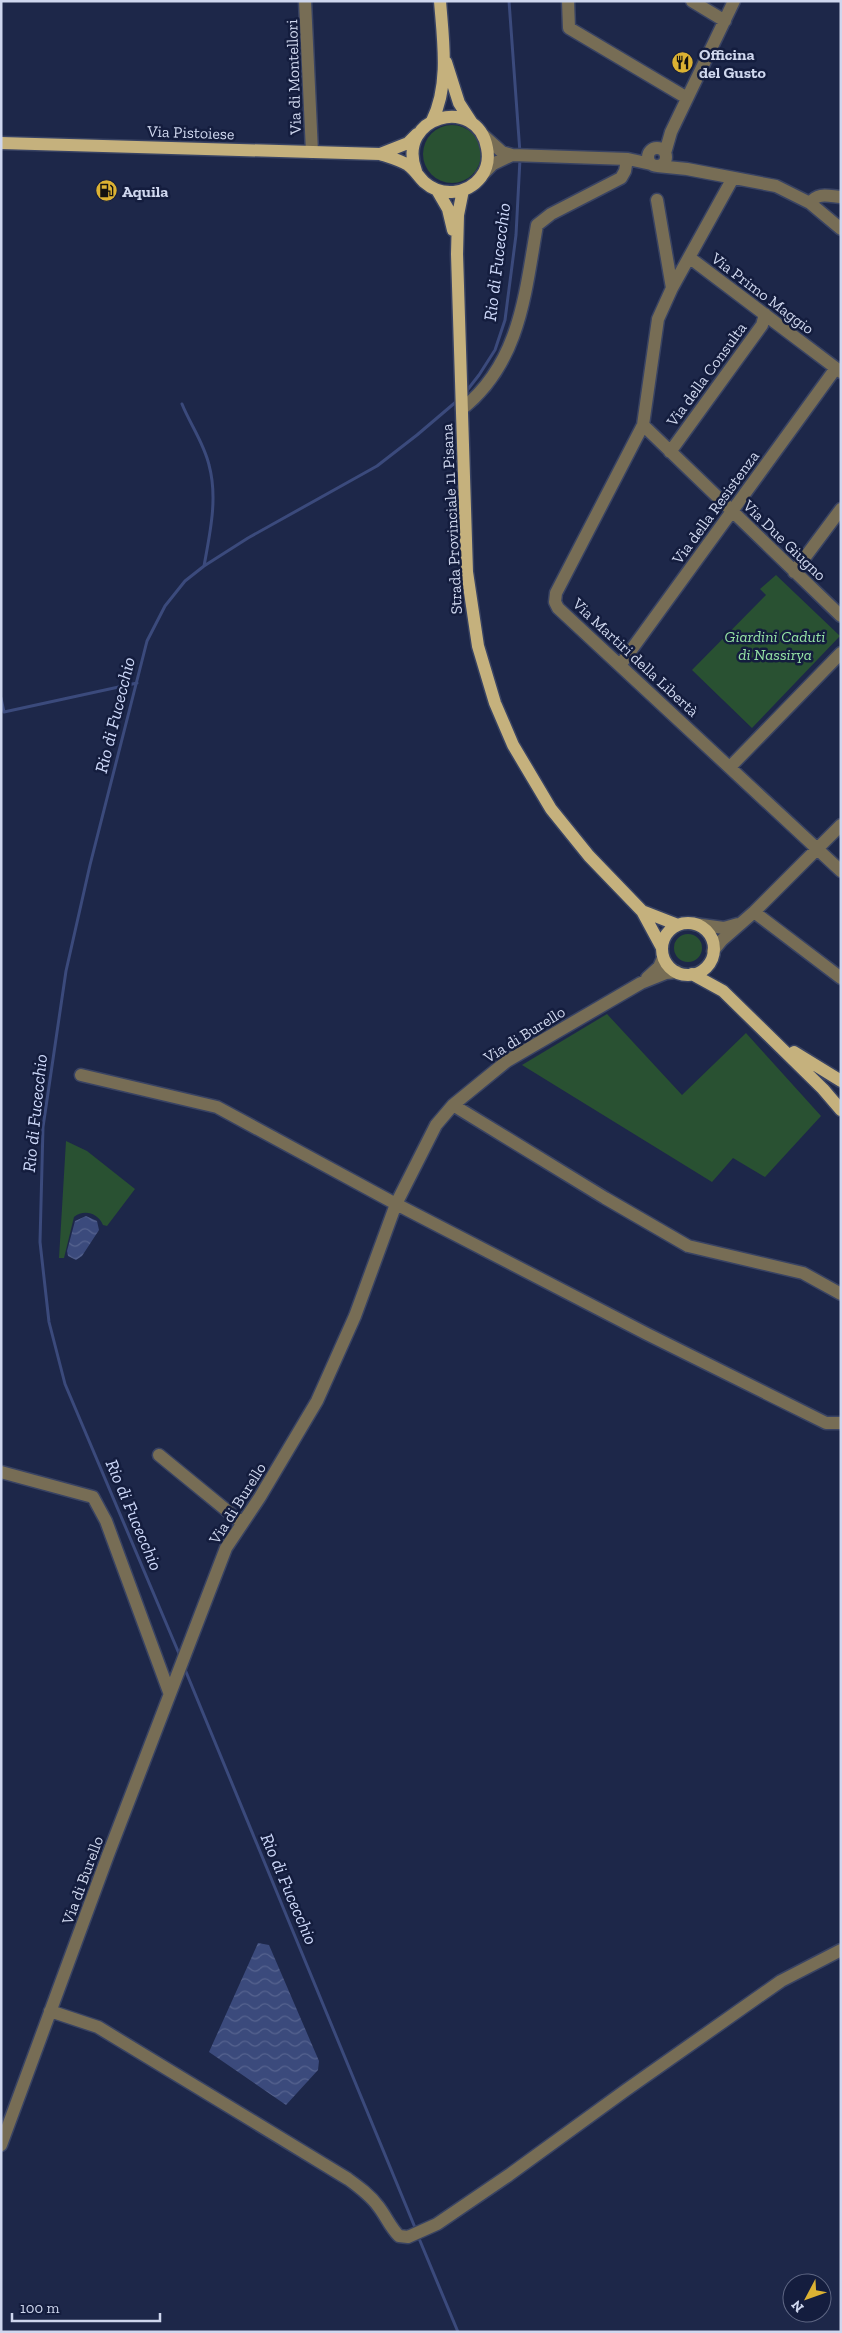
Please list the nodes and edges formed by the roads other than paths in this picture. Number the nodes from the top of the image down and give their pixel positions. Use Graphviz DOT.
graph roads {
  1 [pos="305,1"];
  2 [pos="440,1"];
  3 [pos="568,1"];
  4 [pos="692,1"];
  5 [pos="734,1"];
  6 [pos="725,21"];
  7 [pos="444,54"];
  8 [pos="687,98"];
  9 [pos="432,121"];
  10 [pos="479,130"];
  11 [pos="419,132"];
  12 [pos="1,143"];
  13 [pos="659,151"];
  14 [pos="312,152"];
  15 [pos="380,154"];
  16 [pos="512,155"];
  17 [pos="627,159"];
  18 [pos="654,165"];
  19 [pos="686,169"];
  20 [pos="416,171"];
  21 [pos="481,176"];
  22 [pos="733,178"];
  23 [pos="438,190"];
  24 [pos="463,190"];
  25 [pos="841,197"];
  26 [pos="657,200"];
  27 [pos="810,203"];
  28 [pos="841,229"];
  29 [pos="456,254"];
  30 [pos="690,258"];
  31 [pos="672,288"];
  32 [pos="766,314"];
  33 [pos="838,370"];
  34 [pos="462,414"];
  35 [pos="643,425"];
  36 [pos="670,452"];
  37 [pos="841,509"];
  38 [pos="731,512"];
  39 [pos="794,572"];
  40 [pos="841,616"];
  41 [pos="841,653"];
  42 [pos="621,664"];
  43 [pos="730,766"];
  44 [pos="841,825"];
  45 [pos="817,849"];
  46 [pos="841,872"];
  47 [pos="642,911"];
  48 [pos="754,912"];
  49 [pos="694,924"];
  50 [pos="738,924"];
  51 [pos="678,925"];
  52 [pos="663,953"];
  53 [pos="713,954"];
  54 [pos="677,972"];
  55 [pos="692,974"];
  56 [pos="841,978"];
  57 [pos="641,983"];
  58 [pos="723,991"];
  59 [pos="768,1034"];
  60 [pos="81,1075"];
  61 [pos="841,1081"];
  62 [pos="453,1105"];
  63 [pos="841,1110"];
  64 [pos="396,1204"];
  65 [pos="841,1294"];
  66 [pos="841,1423"];
  67 [pos="159,1455"];
  68 [pos="1,1472"];
  69 [pos="242,1523"];
  70 [pos="169,1692"];
  71 [pos="841,1950"];
  72 [pos="50,2011"];
  73 [pos="1,2145"];
  1 -- 14 [label="street, Via di Montellori"];
  2 -- 7 [label="main road"];
  3 -- 8 [label="street"];
  4 -- 6 [label="street"];
  5 -- 6 [label="street"];
  6 -- 8 [label="street"];
  7 -- 9 [label="main road"];
  7 -- 10 [label="main road"];
  8 -- 13 [label="street"];
  9 -- 10 [label="main road"];
  9 -- 11 [label="main road"];
  10 -- 16 [label="street"];
  10 -- 21 [label="main road"];
  11 -- 15 [label="main road, Via Pistoiese"];
  11 -- 20 [label="main road"];
  12 -- 14 [label="main road, Via Pistoiese"];
  13 -- 17 [label="street"];
  13 -- 18 [label="street"];
  13 -- 19 [label="street"];
  14 -- 15 [label="main road, Via Pistoiese"];
  15 -- 20 [label="main road, Via Pistoiese"];
  16 -- 17 [label="street"];
  16 -- 21 [label="street"];
  17 -- 18 [label="street"];
  17 -- 34 [label="street"];
  18 -- 19 [label="street"];
  19 -- 22 [label="street"];
  20 -- 23 [label="main road"];
  21 -- 24 [label="main road"];
  22 -- 27 [label="street"];
  22 -- 30 [label="street"];
  23 -- 24 [label="main road"];
  23 -- 29 [label="main road, Strada Provinciale 11 Pisana"];
  24 -- 29 [label="main road, Strada Provinciale 11 Pisana"];
  25 -- 27 [label="street"];
  26 -- 31 [label="street"];
  27 -- 28 [label="street"];
  29 -- 34 [label="main road, Strada Provinciale 11 Pisana"];
  30 -- 31 [label="street"];
  30 -- 32 [label="street, Via Primo Maggio"];
  31 -- 35 [label="street"];
  32 -- 33 [label="street, Via Primo Maggio"];
  32 -- 36 [label="street, Via della Consulta"];
  33 -- 38 [label="street, Via della Resistenza"];
  34 -- 47 [label="main road, Strada Provinciale 11 Pisana"];
  35 -- 36 [label="street, Via Due Giugno"];
  35 -- 42 [label="street, Via Martiri della Libertà"];
  36 -- 38 [label="street, Via Due Giugno"];
  37 -- 39 [label="street"];
  38 -- 39 [label="street, Via Due Giugno"];
  38 -- 42 [label="street, Via della Resistenza"];
  39 -- 40 [label="street, Via Due Giugno"];
  41 -- 43 [label="street"];
  42 -- 43 [label="street, Via Martiri della Libertà"];
  43 -- 45 [label="street, Via Martiri della Libertà"];
  44 -- 45 [label="street"];
  45 -- 46 [label="street, Via Martiri della Libertà"];
  45 -- 48 [label="street"];
  47 -- 51 [label="main road, Strada Provinciale 11 Pisana"];
  47 -- 52 [label="main road, Strada Provinciale 11 Pisana"];
  48 -- 50 [label="street"];
  48 -- 56 [label="street"];
  49 -- 50 [label="street"];
  49 -- 51 [label="main road, Strada Provinciale 11 Pisana"];
  49 -- 53 [label="main road"];
  50 -- 53 [label="street"];
  51 -- 52 [label="main road"];
  52 -- 54 [label="main road, Strada Provinciale 11 Pisana"];
  52 -- 57 [label="street, Via di Burello"];
  53 -- 55 [label="main road"];
  53 -- 58 [label="main road"];
  54 -- 55 [label="main road"];
  54 -- 57 [label="street, Via di Burello"];
  55 -- 58 [label="main road"];
  57 -- 62 [label="street, Via di Burello"];
  58 -- 59 [label="main road"];
  59 -- 61 [label="main road"];
  59 -- 63 [label="main road"];
  60 -- 64 [label="street"];
  62 -- 64 [label="street, Via di Burello"];
  62 -- 65 [label="street"];
  64 -- 66 [label="street"];
  64 -- 69 [label="street, Via di Burello"];
  67 -- 69 [label="street"];
  68 -- 70 [label="street"];
  69 -- 70 [label="street, Via di Burello"];
  70 -- 72 [label="street, Via di Burello"];
  71 -- 72 [label="street"];
  72 -- 73 [label="street, Via di Burello"];
}
